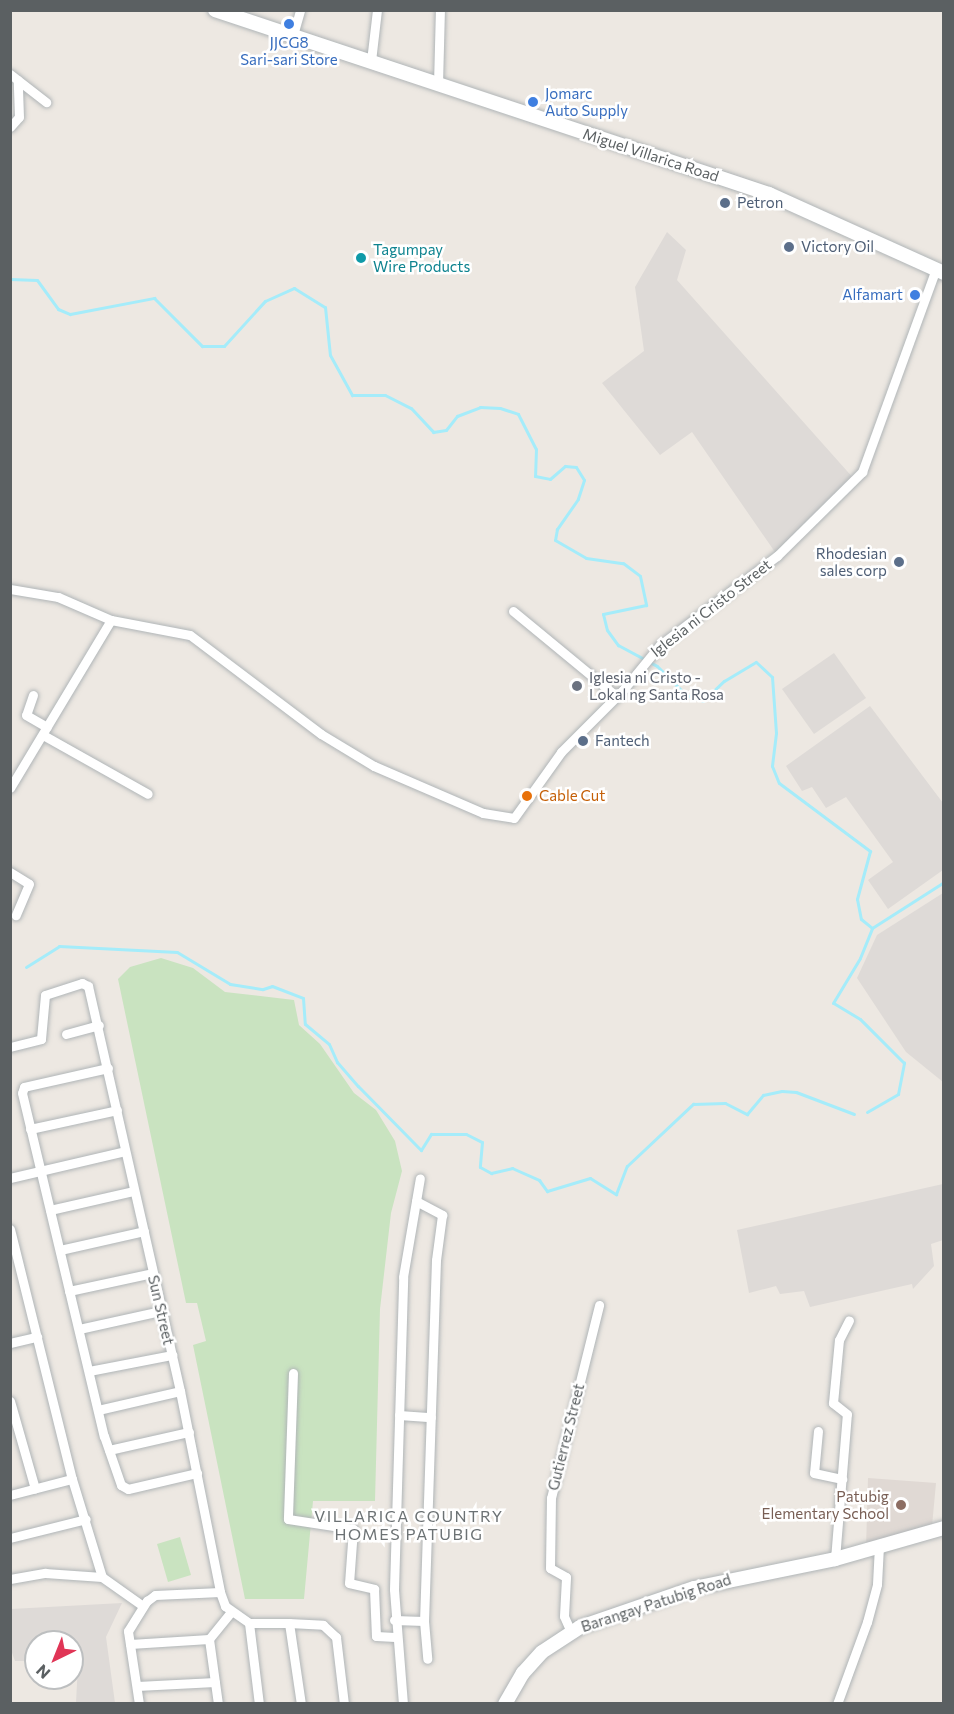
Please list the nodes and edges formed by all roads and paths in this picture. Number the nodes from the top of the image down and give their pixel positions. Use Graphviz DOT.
graph roads {
  1 [pos="300,10"];
  2 [pos="377,10"];
  3 [pos="440,10"];
  4 [pos="218,11"];
  5 [pos="293,35"];
  6 [pos="370,61"];
  7 [pos="14,78"];
  8 [pos="438,84"];
  9 [pos="46,102"];
  10 [pos="10,127"];
  11 [pos="940,271"];
  12 [pos="10,589"];
  13 [pos="513,611"];
  14 [pos="111,620"];
  15 [pos="33,695"];
  16 [pos="616,696"];
  17 [pos="45,731"];
  18 [pos="10,788"];
  19 [pos="148,794"];
  20 [pos="10,872"];
  21 [pos="16,915"];
  22 [pos="99,1025"];
  23 [pos="66,1034"];
  24 [pos="10,1047"];
  25 [pos="108,1068"];
  26 [pos="117,1110"];
  27 [pos="30,1130"];
  28 [pos="125,1151"];
  29 [pos="40,1170"];
  30 [pos="10,1178"];
  31 [pos="420,1178"];
  32 [pos="133,1191"];
  33 [pos="416,1201"];
  34 [pos="50,1210"];
  35 [pos="10,1229"];
  36 [pos="144,1231"];
  37 [pos="60,1250"];
  38 [pos="153,1273"];
  39 [pos="69,1291"];
  40 [pos="599,1305"];
  41 [pos="161,1311"];
  42 [pos="849,1320"];
  43 [pos="79,1329"];
  44 [pos="37,1337"];
  45 [pos="10,1343"];
  46 [pos="172,1355"];
  47 [pos="89,1371"];
  48 [pos="293,1373"];
  49 [pos="180,1391"];
  50 [pos="10,1401"];
  51 [pos="98,1410"];
  52 [pos="399,1415"];
  53 [pos="431,1417"];
  54 [pos="818,1431"];
  55 [pos="189,1432"];
  56 [pos="109,1450"];
  57 [pos="197,1473"];
  58 [pos="72,1479"];
  59 [pos="842,1479"];
  60 [pos="35,1489"];
  61 [pos="10,1495"];
  62 [pos="86,1519"];
  63 [pos="944,1528"];
  64 [pos="10,1538"];
  65 [pos="879,1548"];
  66 [pos="835,1559"];
  67 [pos="102,1577"];
  68 [pos="10,1579"];
  69 [pos="220,1592"];
  70 [pos="143,1606"];
  71 [pos="231,1612"];
  72 [pos="394,1620"];
  73 [pos="424,1621"];
  74 [pos="249,1623"];
  75 [pos="289,1623"];
  76 [pos="571,1632"];
  77 [pos="395,1637"];
  78 [pos="208,1639"];
  79 [pos="130,1644"];
  80 [pos="427,1659"];
  81 [pos="215,1682"];
  82 [pos="137,1686"];
  83 [pos="139,1704"];
  84 [pos="218,1704"];
  85 [pos="259,1704"];
  86 [pos="301,1704"];
  87 [pos="344,1704"];
  88 [pos="403,1704"];
  89 [pos="505,1704"];
  90 [pos="837,1704"];
  1 -- 5 [label="street"];
  2 -- 6 [label="street"];
  3 -- 8 [label="street"];
  4 -- 5 [label="main road, Miguel Villarica Road"];
  5 -- 6 [label="main road, Miguel Villarica Road"];
  6 -- 8 [label="main road, Miguel Villarica Road"];
  7 -- 9 [label="street"];
  7 -- 10 [label="street"];
  8 -- 11 [label="main road, Miguel Villarica Road"];
  11 -- 16 [label="street, Iglesia ni Cristo Street"];
  12 -- 14 [label="street, Iglesia ni Cristo Street"];
  13 -- 16 [label="street"];
  14 -- 16 [label="street, Iglesia ni Cristo Street"];
  14 -- 17 [label="street"];
  15 -- 17 [label="street"];
  17 -- 18 [label="street"];
  17 -- 19 [label="street"];
  20 -- 21 [label="street"];
  22 -- 23 [label="street"];
  22 -- 24 [label="street, Sun Street"];
  22 -- 25 [label="street, Sun Street"];
  25 -- 26 [label="street, Sun Street"];
  25 -- 27 [label="street"];
  26 -- 27 [label="street"];
  26 -- 28 [label="street, Sun Street"];
  27 -- 29 [label="street"];
  28 -- 29 [label="street"];
  28 -- 32 [label="street, Sun Street"];
  29 -- 30 [label="street"];
  29 -- 34 [label="street"];
  31 -- 33 [label="street"];
  32 -- 34 [label="street"];
  32 -- 36 [label="street, Sun Street"];
  33 -- 52 [label="street"];
  33 -- 53 [label="street"];
  34 -- 37 [label="street"];
  35 -- 44 [label="street"];
  36 -- 37 [label="street"];
  36 -- 38 [label="street, Sun Street"];
  37 -- 39 [label="street"];
  38 -- 39 [label="street"];
  38 -- 41 [label="street, Sun Street"];
  39 -- 43 [label="street"];
  40 -- 76 [label="street, Gutierrez Street"];
  41 -- 43 [label="street"];
  41 -- 46 [label="street, Sun Street"];
  42 -- 59 [label="street"];
  43 -- 47 [label="street"];
  44 -- 45 [label="street"];
  44 -- 58 [label="street"];
  46 -- 47 [label="street"];
  46 -- 49 [label="street, Sun Street"];
  47 -- 51 [label="street"];
  48 -- 77 [label="street"];
  49 -- 51 [label="street"];
  49 -- 55 [label="street, Sun Street"];
  50 -- 60 [label="street"];
  51 -- 56 [label="street"];
  52 -- 53 [label="street"];
  52 -- 72 [label="street"];
  53 -- 73 [label="street"];
  54 -- 59 [label="street"];
  55 -- 56 [label="street"];
  55 -- 57 [label="street, Sun Street"];
  56 -- 57 [label="street"];
  57 -- 69 [label="street, Sun Street"];
  58 -- 60 [label="street"];
  58 -- 62 [label="street"];
  59 -- 66 [label="street"];
  60 -- 61 [label="street"];
  62 -- 64 [label="street"];
  62 -- 67 [label="street"];
  63 -- 65 [label="main road, Barangay Patubig Road"];
  65 -- 66 [label="main road, Barangay Patubig Road"];
  65 -- 90 [label="street"];
  66 -- 76 [label="main road, Barangay Patubig Road"];
  67 -- 68 [label="street"];
  67 -- 70 [label="street"];
  69 -- 70 [label="street"];
  69 -- 71 [label="street, Sun Street"];
  70 -- 79 [label="street"];
  71 -- 74 [label="street, Sun Street"];
  71 -- 78 [label="street"];
  72 -- 73 [label="street"];
  72 -- 77 [label="street"];
  73 -- 80 [label="street"];
  74 -- 75 [label="street"];
  74 -- 85 [label="street"];
  75 -- 86 [label="street"];
  75 -- 87 [label="street"];
  76 -- 89 [label="main road, Barangay Patubig Road"];
  77 -- 88 [label="street"];
  78 -- 79 [label="street"];
  78 -- 81 [label="street"];
  79 -- 82 [label="street"];
  81 -- 82 [label="street"];
  81 -- 84 [label="street"];
  82 -- 83 [label="street"];
}
